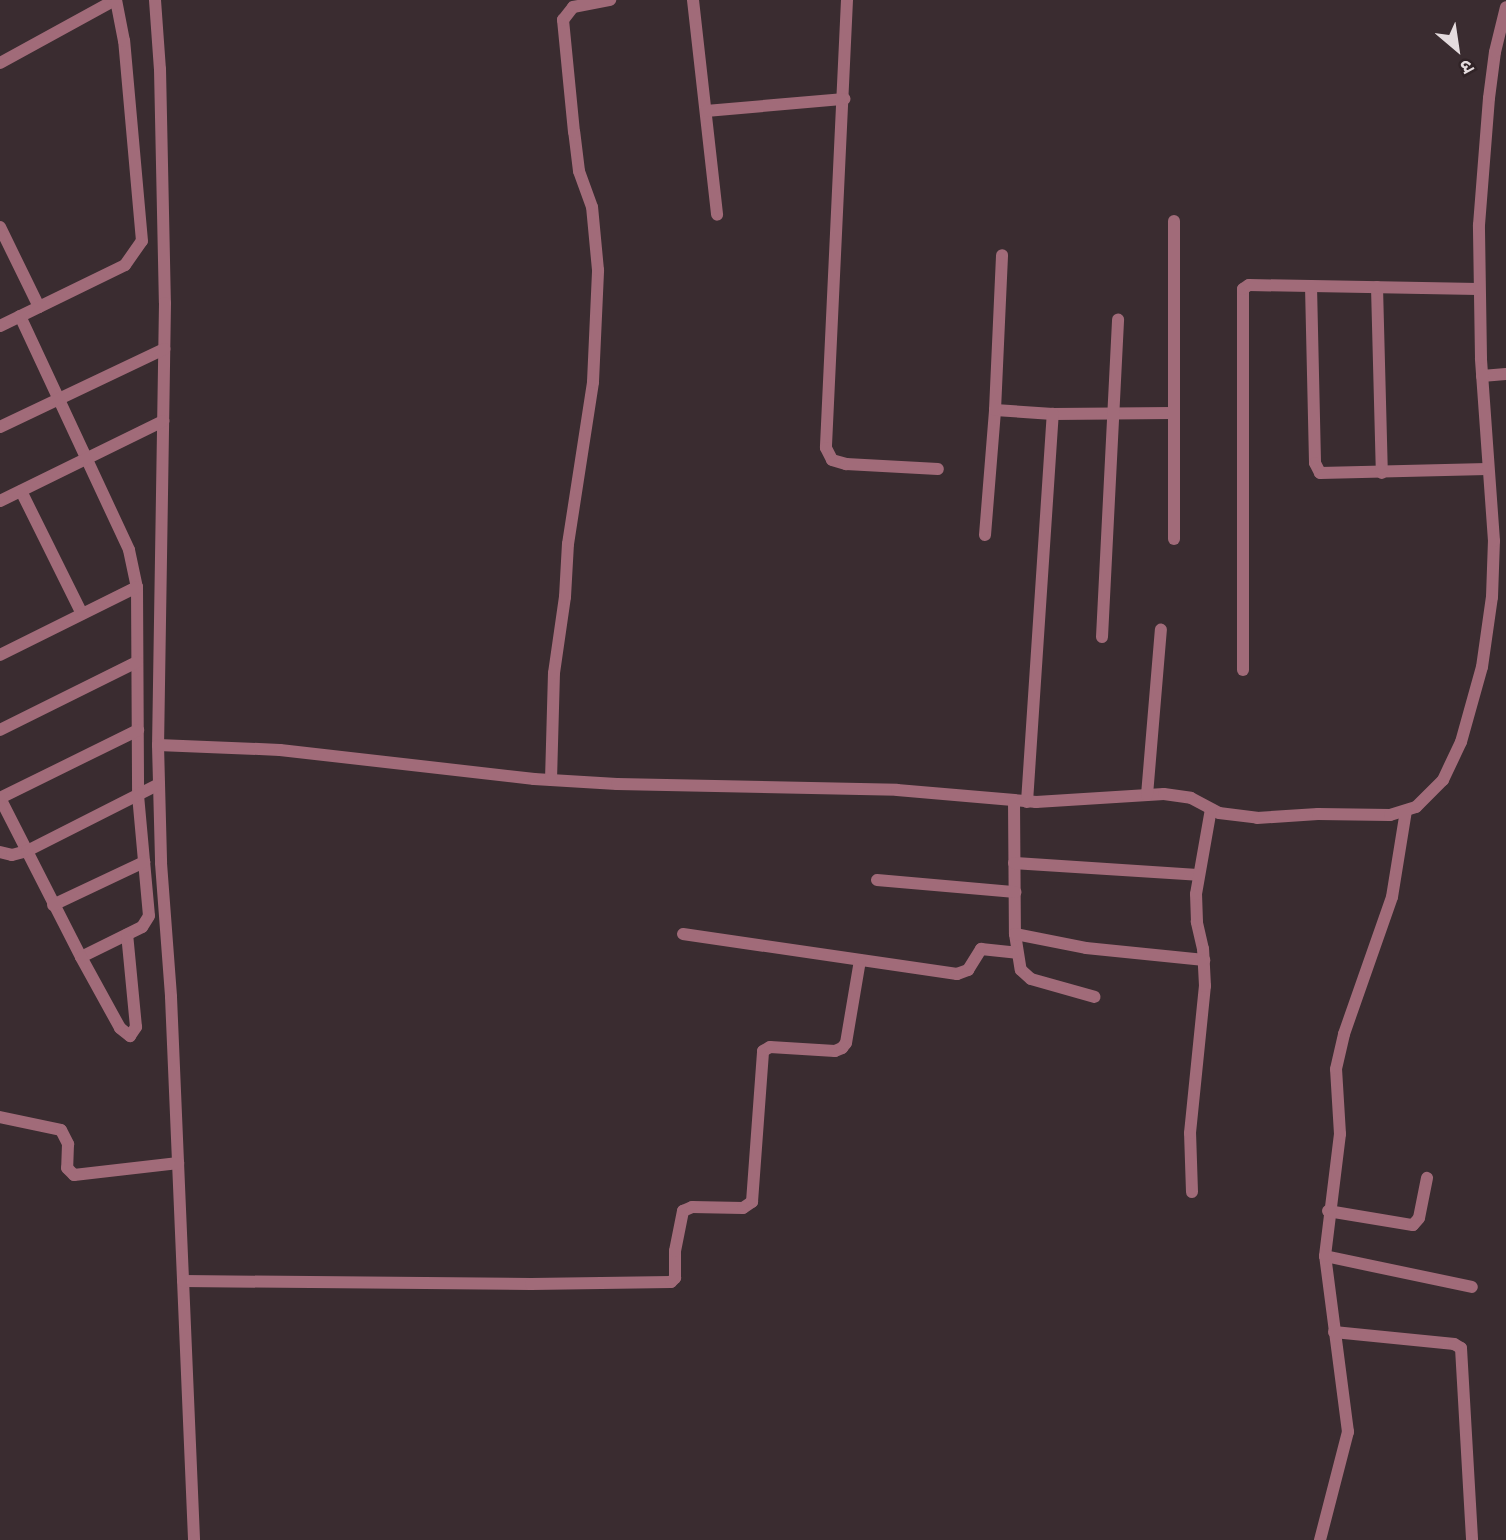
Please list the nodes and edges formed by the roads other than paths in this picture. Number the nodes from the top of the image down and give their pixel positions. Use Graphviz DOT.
graph roads {
  1 [pos="115,0"];
  2 [pos="155,0"];
  3 [pos="610,0"];
  4 [pos="694,0"];
  5 [pos="847,0"];
  6 [pos="1506,7"];
  7 [pos="0,63"];
  8 [pos="844,99"];
  9 [pos="706,111"];
  10 [pos="717,215"];
  11 [pos="1174,221"];
  12 [pos="0,227"];
  13 [pos="1002,255"];
  14 [pos="1311,286"];
  15 [pos="1377,287"];
  16 [pos="1478,289"];
  17 [pos="38,307"];
  18 [pos="20,316"];
  19 [pos="1118,318"];
  20 [pos="0,326"];
  21 [pos="164,349"];
  22 [pos="1506,374"];
  23 [pos="1482,376"];
  24 [pos="58,399"];
  25 [pos="995,410"];
  26 [pos="1173,413"];
  27 [pos="1053,414"];
  28 [pos="1112,415"];
  29 [pos="163,421"];
  30 [pos="0,427"];
  31 [pos="86,458"];
  32 [pos="939,469"];
  33 [pos="1488,469"];
  34 [pos="1382,473"];
  35 [pos="21,491"];
  36 [pos="0,501"];
  37 [pos="985,535"];
  38 [pos="1174,539"];
  39 [pos="137,587"];
  40 [pos="82,614"];
  41 [pos="1161,630"];
  42 [pos="1102,637"];
  43 [pos="0,655"];
  44 [pos="137,662"];
  45 [pos="1243,670"];
  46 [pos="0,730"];
  47 [pos="138,730"];
  48 [pos="158,745"];
  49 [pos="551,780"];
  50 [pos="159,784"];
  51 [pos="138,795"];
  52 [pos="1147,795"];
  53 [pos="0,798"];
  54 [pos="1020,801"];
  55 [pos="1211,809"];
  56 [pos="1406,811"];
  57 [pos="27,851"];
  58 [pos="0,852"];
  59 [pos="144,862"];
  60 [pos="1014,863"];
  61 [pos="1198,875"];
  62 [pos="877,880"];
  63 [pos="1014,892"];
  64 [pos="53,905"];
  65 [pos="127,934"];
  66 [pos="683,934"];
  67 [pos="1015,934"];
  68 [pos="1017,953"];
  69 [pos="81,957"];
  70 [pos="860,960"];
  71 [pos="1204,960"];
  72 [pos="1095,997"];
  73 [pos="0,1117"];
  74 [pos="178,1163"];
  75 [pos="1427,1178"];
  76 [pos="1192,1192"];
  77 [pos="1328,1211"];
  78 [pos="1325,1256"];
  79 [pos="183,1281"];
  80 [pos="1472,1287"];
  81 [pos="1334,1332"];
  82 [pos="194,1540"];
  83 [pos="1320,1540"];
  84 [pos="1472,1540"];
  1 -- 7 [label="street"];
  1 -- 17 [label="street"];
  2 -- 21 [label="street"];
  3 -- 49 [label="street"];
  4 -- 9 [label="street"];
  5 -- 8 [label="street"];
  6 -- 16 [label="street"];
  8 -- 9 [label="street"];
  8 -- 32 [label="street"];
  9 -- 10 [label="street"];
  11 -- 26 [label="street"];
  12 -- 17 [label="street"];
  13 -- 25 [label="street"];
  14 -- 15 [label="street"];
  14 -- 34 [label="street"];
  14 -- 45 [label="street"];
  15 -- 16 [label="street"];
  15 -- 34 [label="street"];
  16 -- 23 [label="street"];
  17 -- 18 [label="street"];
  18 -- 20 [label="street"];
  18 -- 24 [label="street"];
  19 -- 28 [label="street"];
  21 -- 24 [label="street"];
  21 -- 29 [label="street"];
  22 -- 23 [label="street"];
  23 -- 33 [label="street"];
  24 -- 30 [label="street"];
  24 -- 31 [label="street"];
  25 -- 27 [label="street"];
  25 -- 37 [label="street"];
  26 -- 28 [label="street"];
  26 -- 38 [label="street"];
  27 -- 28 [label="street"];
  27 -- 54 [label="street"];
  28 -- 42 [label="street"];
  29 -- 31 [label="street"];
  29 -- 48 [label="street"];
  31 -- 35 [label="street"];
  31 -- 39 [label="street"];
  33 -- 34 [label="street"];
  33 -- 56 [label="street"];
  35 -- 36 [label="street"];
  35 -- 40 [label="street"];
  39 -- 40 [label="street"];
  39 -- 44 [label="street"];
  40 -- 43 [label="street"];
  41 -- 52 [label="street"];
  44 -- 46 [label="street"];
  44 -- 47 [label="street"];
  47 -- 51 [label="street"];
  47 -- 53 [label="street"];
  48 -- 49 [label="street"];
  48 -- 50 [label="street"];
  49 -- 54 [label="street"];
  50 -- 51 [label="street"];
  50 -- 74 [label="street"];
  51 -- 57 [label="street"];
  51 -- 59 [label="street"];
  52 -- 54 [label="street"];
  52 -- 55 [label="street"];
  53 -- 57 [label="street"];
  54 -- 60 [label="street"];
  55 -- 56 [label="street"];
  55 -- 61 [label="street"];
  56 -- 77 [label="street"];
  57 -- 58 [label="street"];
  57 -- 64 [label="street"];
  59 -- 64 [label="street"];
  59 -- 65 [label="street"];
  60 -- 61 [label="street"];
  60 -- 63 [label="street"];
  61 -- 71 [label="street"];
  62 -- 63 [label="street"];
  63 -- 67 [label="street"];
  64 -- 69 [label="street"];
  65 -- 69 [label="street"];
  65 -- 69 [label="street"];
  66 -- 70 [label="street"];
  67 -- 68 [label="street"];
  67 -- 71 [label="street"];
  68 -- 70 [label="street"];
  68 -- 72 [label="street"];
  70 -- 79 [label="street"];
  71 -- 76 [label="street"];
  73 -- 74 [label="street"];
  74 -- 79 [label="street"];
  75 -- 77 [label="street"];
  77 -- 78 [label="street"];
  78 -- 80 [label="street"];
  78 -- 81 [label="street"];
  79 -- 82 [label="street"];
  81 -- 83 [label="street"];
  81 -- 84 [label="street"];
}
